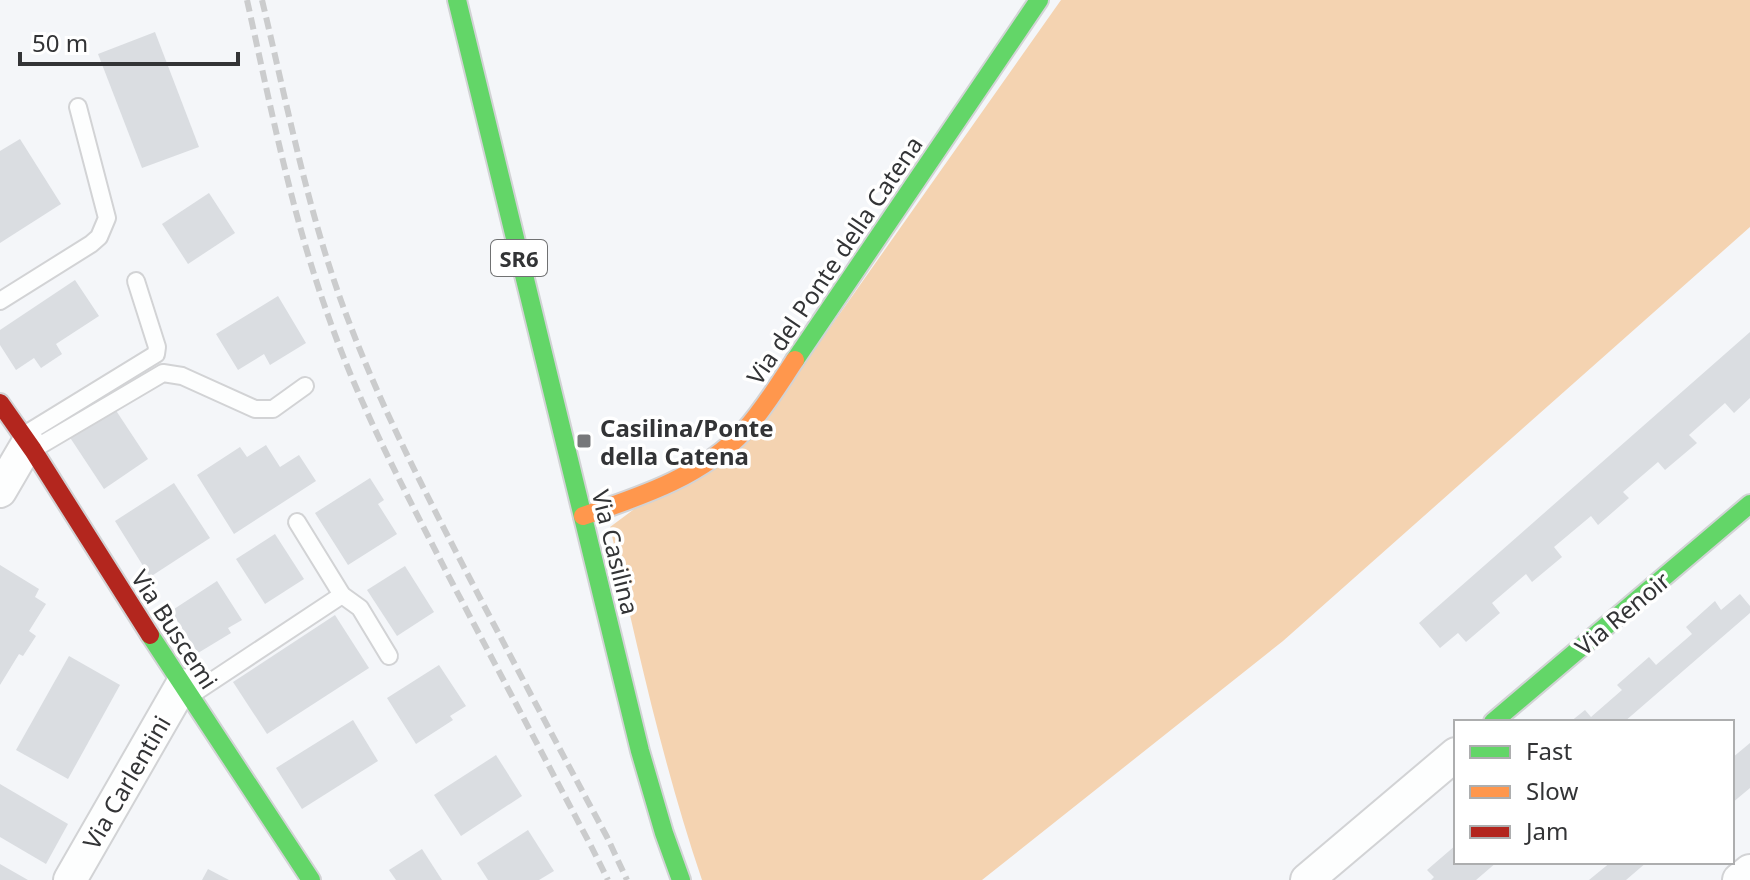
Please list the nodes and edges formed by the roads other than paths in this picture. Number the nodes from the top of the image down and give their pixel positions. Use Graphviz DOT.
graph roads {
  1 [pos="457,0"];
  2 [pos="1039,0"];
  3 [pos="78,107"];
  4 [pos="136,281"];
  5 [pos="0,301"];
  6 [pos="305,386"];
  7 [pos="0,403"];
  8 [pos="28,443"];
  9 [pos="0,491"];
  10 [pos="1750,504"];
  11 [pos="583,516"];
  12 [pos="297,522"];
  13 [pos="342,595"];
  14 [pos="389,656"];
  15 [pos="186,690"];
  16 [pos="1495,720"];
  17 [pos="1454,756"];
  18 [pos="1750,871"];
  19 [pos="70,880"];
  20 [pos="311,880"];
  21 [pos="681,880"];
  22 [pos="1307,880"];
  23 [pos="1739,880"];
  1 -- 11 [label="street, Via Casilina / SR6"];
  2 -- 11 [label="street, Via del Ponte della Catena"];
  3 -- 5 [label="lane"];
  4 -- 8 [label="lane"];
  6 -- 8 [label="lane"];
  7 -- 8 [label="street, Via Buscemi"];
  8 -- 9 [label="street"];
  8 -- 15 [label="street, Via Buscemi"];
  10 -- 16 [label="street, Via Renoir"];
  11 -- 21 [label="street, Via Casilina / SR6"];
  12 -- 13 [label="lane"];
  13 -- 14 [label="lane"];
  13 -- 15 [label="lane"];
  15 -- 19 [label="street, Via Carlentini"];
  15 -- 20 [label="street, Via Buscemi"];
  17 -- 22 [label="street"];
  18 -- 23 [label="street"];
}
